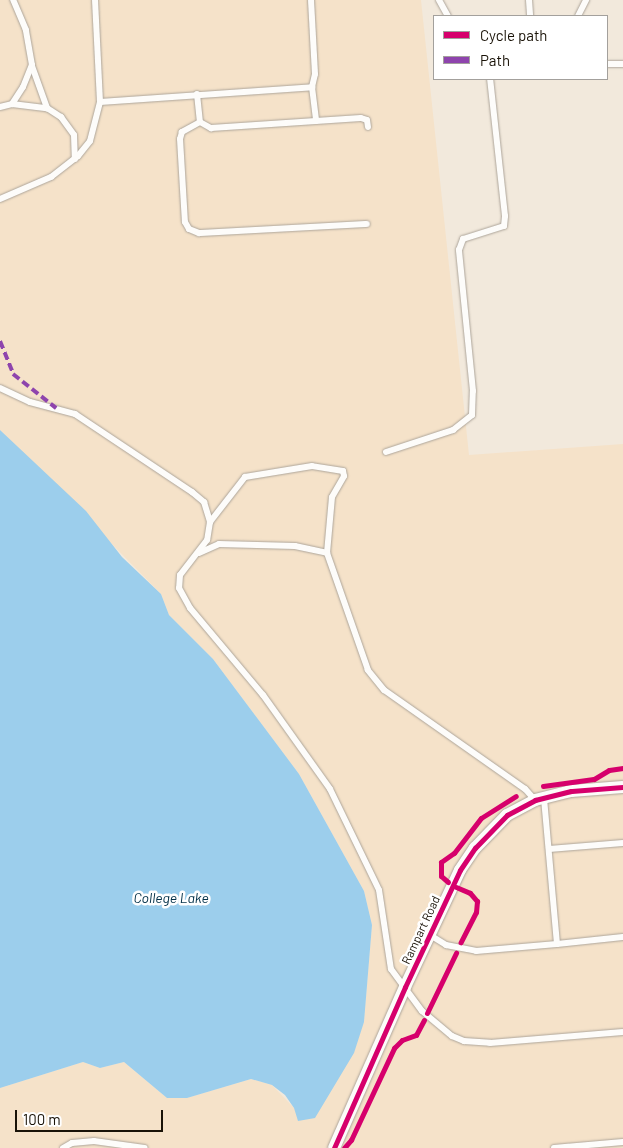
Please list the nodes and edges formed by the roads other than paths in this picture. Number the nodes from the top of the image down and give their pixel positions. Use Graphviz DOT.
graph roads {
  1 [pos="13,0"];
  2 [pos="95,0"];
  3 [pos="311,0"];
  4 [pos="438,0"];
  5 [pos="529,0"];
  6 [pos="586,0"];
  7 [pos="447,15"];
  8 [pos="530,15"];
  9 [pos="578,15"];
  10 [pos="608,64"];
  11 [pos="623,64"];
  12 [pos="32,65"];
  13 [pos="490,80"];
  14 [pos="312,87"];
  15 [pos="197,94"];
  16 [pos="100,102"];
  17 [pos="12,104"];
  18 [pos="0,107"];
  19 [pos="47,108"];
  20 [pos="200,122"];
  21 [pos="316,122"];
  22 [pos="368,127"];
  23 [pos="75,159"];
  24 [pos="0,199"];
  25 [pos="367,224"];
  26 [pos="1,389"];
  27 [pos="386,452"];
  28 [pos="210,522"];
  29 [pos="199,553"];
  30 [pos="327,553"];
  31 [pos="623,787"];
  32 [pos="623,795"];
  33 [pos="540,798"];
  34 [pos="623,843"];
  35 [pos="549,850"];
  36 [pos="430,935"];
  37 [pos="623,937"];
  38 [pos="557,944"];
  39 [pos="405,987"];
  40 [pos="623,1032"];
  41 [pos="623,1142"];
  42 [pos="63,1148"];
  43 [pos="145,1148"];
  44 [pos="334,1148"];
  45 [pos="554,1148"];
  1 -- 12 [label="lane"];
  2 -- 16 [label="lane"];
  3 -- 14 [label="lane"];
  4 -- 7 [label="lane"];
  5 -- 8 [label="lane"];
  6 -- 9 [label="lane"];
  10 -- 11 [label="lane"];
  12 -- 17 [label="lane"];
  12 -- 19 [label="lane"];
  13 -- 27 [label="lane"];
  14 -- 15 [label="lane"];
  14 -- 21 [label="lane"];
  15 -- 16 [label="lane"];
  15 -- 20 [label="lane"];
  16 -- 23 [label="lane"];
  17 -- 18 [label="lane"];
  17 -- 19 [label="lane"];
  19 -- 23 [label="lane"];
  20 -- 21 [label="lane"];
  20 -- 25 [label="lane"];
  21 -- 22 [label="lane"];
  23 -- 24 [label="lane"];
  26 -- 28 [label="lane"];
  28 -- 29 [label="lane"];
  28 -- 30 [label="lane"];
  29 -- 30 [label="lane"];
  29 -- 39 [label="lane"];
  30 -- 33 [label="lane"];
  31 -- 32 [label="lane"];
  31 -- 33 [label="street, Rampart Road"];
  33 -- 35 [label="lane"];
  33 -- 36 [label="street, Rampart Road"];
  34 -- 35 [label="lane"];
  35 -- 38 [label="lane"];
  36 -- 38 [label="lane"];
  36 -- 39 [label="street, Rampart Road"];
  37 -- 38 [label="lane"];
  39 -- 40 [label="lane"];
  39 -- 44 [label="street, Rampart Road"];
  41 -- 45 [label="lane"];
  42 -- 43 [label="lane"];
}
